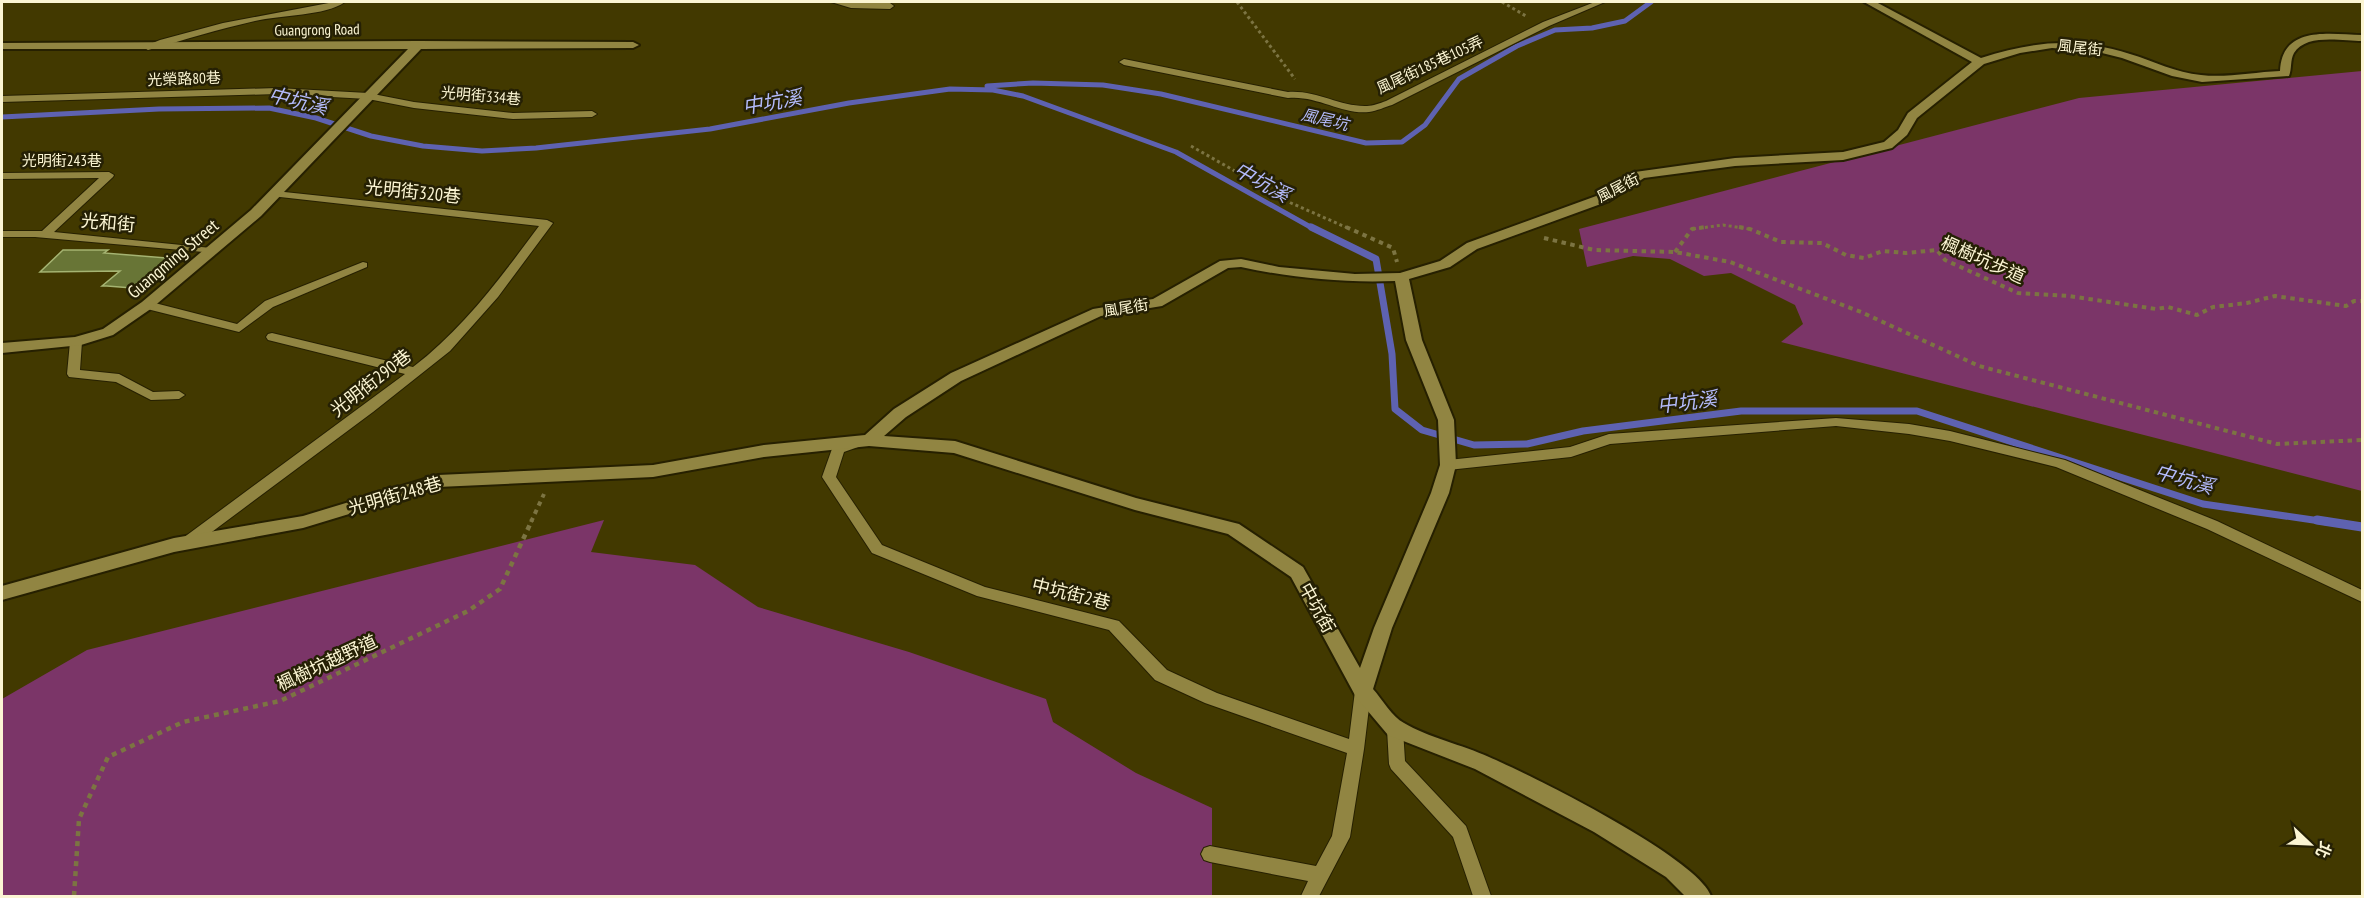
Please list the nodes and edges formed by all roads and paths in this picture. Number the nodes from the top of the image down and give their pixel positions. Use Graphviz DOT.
graph roads {
  1 [pos="341,2"];
  2 [pos="835,2"];
  3 [pos="1237,2"];
  4 [pos="1502,2"];
  5 [pos="1601,2"];
  6 [pos="1869,2"];
  7 [pos="890,6"];
  8 [pos="1542,26"];
  9 [pos="2362,38"];
  10 [pos="419,44"];
  11 [pos="633,45"];
  12 [pos="2,46"];
  13 [pos="148,47"];
  14 [pos="1124,62"];
  15 [pos="1980,62"];
  16 [pos="1305,92"];
  17 [pos="368,96"];
  18 [pos="2,99"];
  19 [pos="592,114"];
  20 [pos="1191,146"];
  21 [pos="2,176"];
  22 [pos="275,194"];
  23 [pos="547,223"];
  24 [pos="1515,231"];
  25 [pos="2,234"];
  26 [pos="45,235"];
  27 [pos="212,251"];
  28 [pos="1675,252"];
  29 [pos="363,265"];
  30 [pos="1401,277"];
  31 [pos="2362,301"];
  32 [pos="147,305"];
  33 [pos="272,337"];
  34 [pos="76,342"];
  35 [pos="2,348"];
  36 [pos="415,372"];
  37 [pos="179,395"];
  38 [pos="869,440"];
  39 [pos="2362,440"];
  40 [pos="1448,465"];
  41 [pos="553,474"];
  42 [pos="188,542"];
  43 [pos="2,593"];
  44 [pos="2362,596"];
  45 [pos="1363,691"];
  46 [pos="1395,729"];
  47 [pos="1356,749"];
  48 [pos="1210,854"];
  49 [pos="1321,875"];
  50 [pos="74,897"];
  51 [pos="1310,897"];
  52 [pos="1482,897"];
  53 [pos="1700,897"];
  1 -- 13 [label="lane"];
  2 -- 7 [label="lane"];
  3 -- 16 [label="path"];
  4 -- 8 [label="path"];
  5 -- 8 [label="lane, 風尾街185巷105弄"];
  6 -- 15 [label="street"];
  8 -- 16 [label="lane, 風尾街185巷105弄"];
  9 -- 15 [label="street, 風尾街"];
  10 -- 11 [label="street, Guangrong Road"];
  10 -- 13 [label="street, Guangrong Road"];
  10 -- 17 [label="street"];
  12 -- 13 [label="street, Guangrong Road"];
  14 -- 16 [label="lane, 風尾街185巷105弄"];
  15 -- 24 [label="street, 風尾街"];
  17 -- 18 [label="lane, 光榮路80巷"];
  17 -- 19 [label="lane, 光明街334巷"];
  17 -- 22 [label="street, Guangming Street"];
  20 -- 30 [label="path"];
  21 -- 26 [label="lane, 光明街243巷"];
  22 -- 23 [label="lane, 光明街320巷"];
  22 -- 27 [label="street, Guangming Street"];
  23 -- 36 [label="lane, 光明街290巷"];
  24 -- 28 [label="path"];
  24 -- 30 [label="street, 風尾街"];
  25 -- 26 [label="lane, 光和街"];
  26 -- 27 [label="lane, 光和街"];
  27 -- 32 [label="street, Guangming Street"];
  28 -- 31 [label="path, 楓樹坑步道"];
  28 -- 39 [label="path"];
  29 -- 32 [label="lane"];
  30 -- 38 [label="street, 風尾街"];
  30 -- 40 [label="street"];
  32 -- 34 [label="street, Guangming Street"];
  33 -- 36 [label="lane"];
  34 -- 35 [label="street, Guangming Street"];
  34 -- 37 [label="lane"];
  36 -- 42 [label="lane, 光明街290巷"];
  38 -- 41 [label="street, 光明街248巷"];
  38 -- 45 [label="street, 中坑街"];
  38 -- 47 [label="lane, 中坑街2巷"];
  40 -- 44 [label="lane"];
  40 -- 45 [label="street"];
  41 -- 42 [label="street, 光明街248巷"];
  41 -- 50 [label="path, 楓樹坑越野道"];
  42 -- 43 [label="street, 光明街248巷"];
  45 -- 46 [label="street, 中坑街"];
  45 -- 47 [label="lane"];
  46 -- 52 [label="lane"];
  46 -- 53 [label="street, 中坑街"];
  47 -- 49 [label="lane"];
  48 -- 49 [label="lane"];
  49 -- 51 [label="lane"];
}
